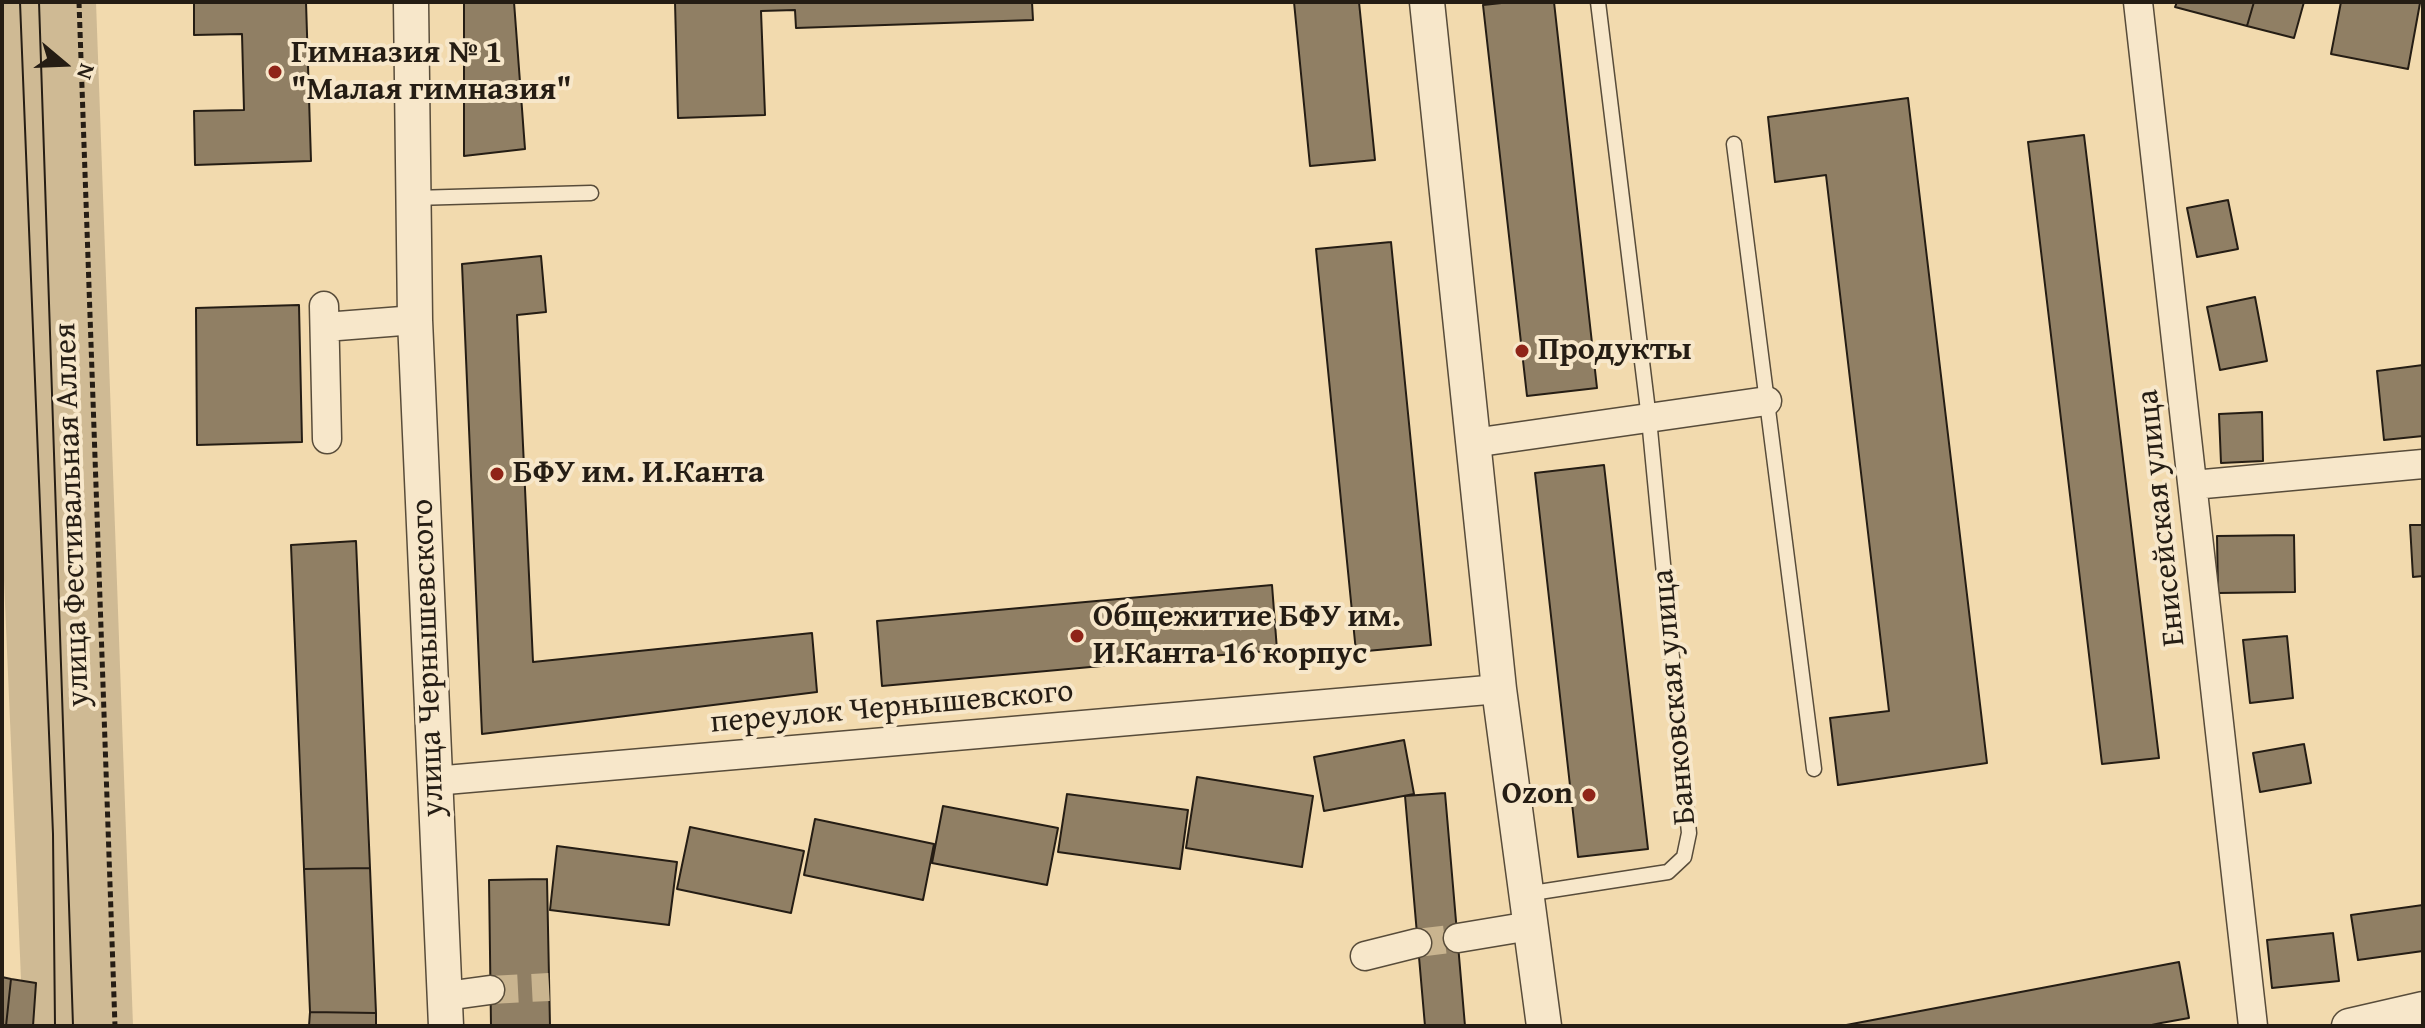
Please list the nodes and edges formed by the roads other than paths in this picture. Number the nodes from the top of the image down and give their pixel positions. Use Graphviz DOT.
graph roads {
  1 [pos="411,2"];
  2 [pos="1427,2"];
  3 [pos="1598,2"];
  4 [pos="2138,2"];
  5 [pos="1734,144"];
  6 [pos="591,193"];
  7 [pos="414,198"];
  8 [pos="415,320"];
  9 [pos="1767,401"];
  10 [pos="1649,419"];
  11 [pos="327,439"];
  12 [pos="1473,443"];
  13 [pos="2423,464"];
  14 [pos="2193,485"];
  15 [pos="1499,689"];
  16 [pos="1814,769"];
  17 [pos="434,781"];
  18 [pos="1528,910"];
  19 [pos="1458,938"];
  20 [pos="1417,943"];
  21 [pos="1365,956"];
  22 [pos="490,990"];
  23 [pos="2423,1009"];
  24 [pos="446,1011"];
  25 [pos="1544,1026"];
  26 [pos="2253,1026"];
  27 [pos="2349,1026"];
  1 -- 7 [label="street, улица Чернышевского"];
  2 -- 12 [label="street"];
  3 -- 10 [label="lane, Банковская улица"];
  4 -- 14 [label="street, Енисейская улица"];
  5 -- 9 [label="lane"];
  6 -- 7 [label="lane"];
  7 -- 8 [label="street, улица Чернышевского"];
  8 -- 11 [label="street"];
  8 -- 17 [label="street, улица Чернышевского"];
  9 -- 10 [label="street"];
  9 -- 16 [label="lane"];
  10 -- 12 [label="street"];
  10 -- 18 [label="lane, Банковская улица"];
  12 -- 15 [label="street"];
  13 -- 14 [label="street"];
  14 -- 26 [label="street, Енисейская улица"];
  15 -- 17 [label="street, переулок Чернышевского"];
  15 -- 18 [label="street"];
  17 -- 24 [label="street, улица Чернышевского"];
  18 -- 19 [label="street, Банковская улица"];
  18 -- 25 [label="street"];
  20 -- 21 [label="street"];
  22 -- 24 [label="street, улица Чернышевского"];
  23 -- 27 [label="street"];
}
